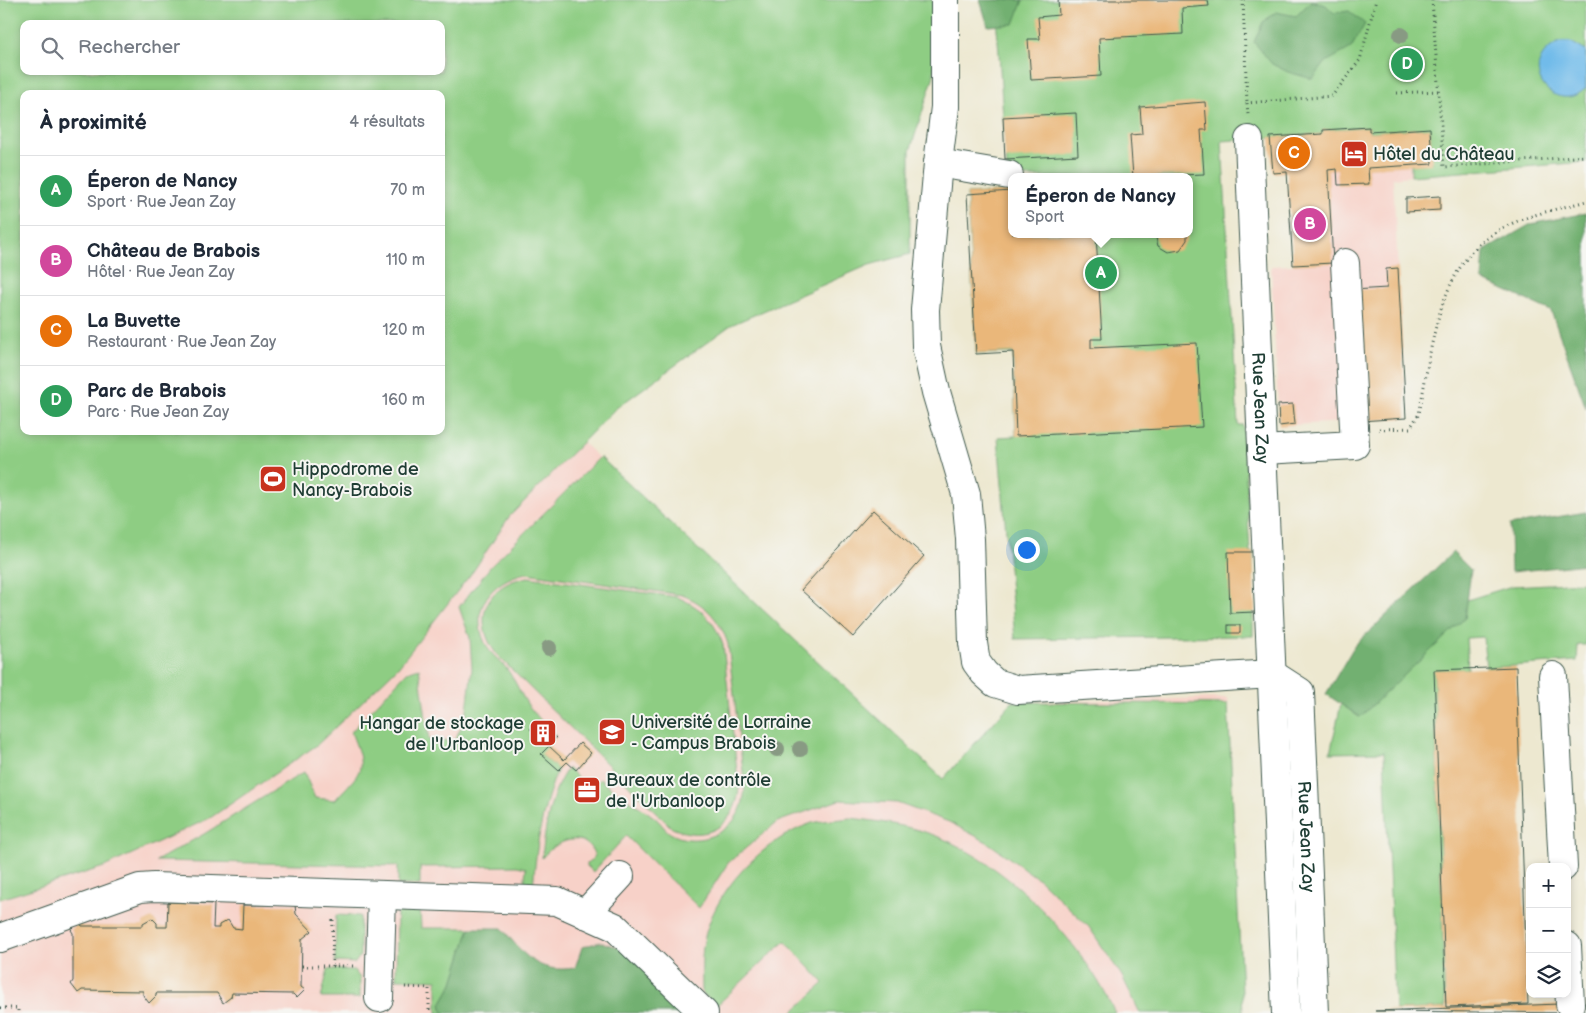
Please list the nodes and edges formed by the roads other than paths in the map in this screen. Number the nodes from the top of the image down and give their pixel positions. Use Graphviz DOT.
graph roads {
  1 [pos="945,0"];
  2 [pos="1249,140"];
  3 [pos="938,163"];
  4 [pos="1008,175"];
  5 [pos="1345,263"];
  6 [pos="1262,450"];
  7 [pos="1272,674"];
  8 [pos="1553,676"];
  9 [pos="1563,863"];
  10 [pos="620,876"];
  11 [pos="382,895"];
  12 [pos="585,914"];
  13 [pos="0,938"];
  14 [pos="1567,953"];
  15 [pos="379,998"];
  16 [pos="1570,1004"];
  17 [pos="704,1013"];
  18 [pos="1286,1013"];
  19 [pos="1314,1013"];
  1 -- 3 [label="street"];
  2 -- 6 [label="street, Rue Jean Zay"];
  3 -- 4 [label="street"];
  3 -- 7 [label="street"];
  5 -- 6 [label="street"];
  6 -- 7 [label="street, Rue Jean Zay"];
  7 -- 18 [label="street, Rue Jean Zay"];
  7 -- 19 [label="street, Rue Jean Zay"];
  8 -- 9 [label="street"];
  10 -- 12 [label="street"];
  11 -- 12 [label="street"];
  11 -- 13 [label="street"];
  11 -- 15 [label="street"];
  12 -- 17 [label="street"];
  14 -- 16 [label="street"];
}
